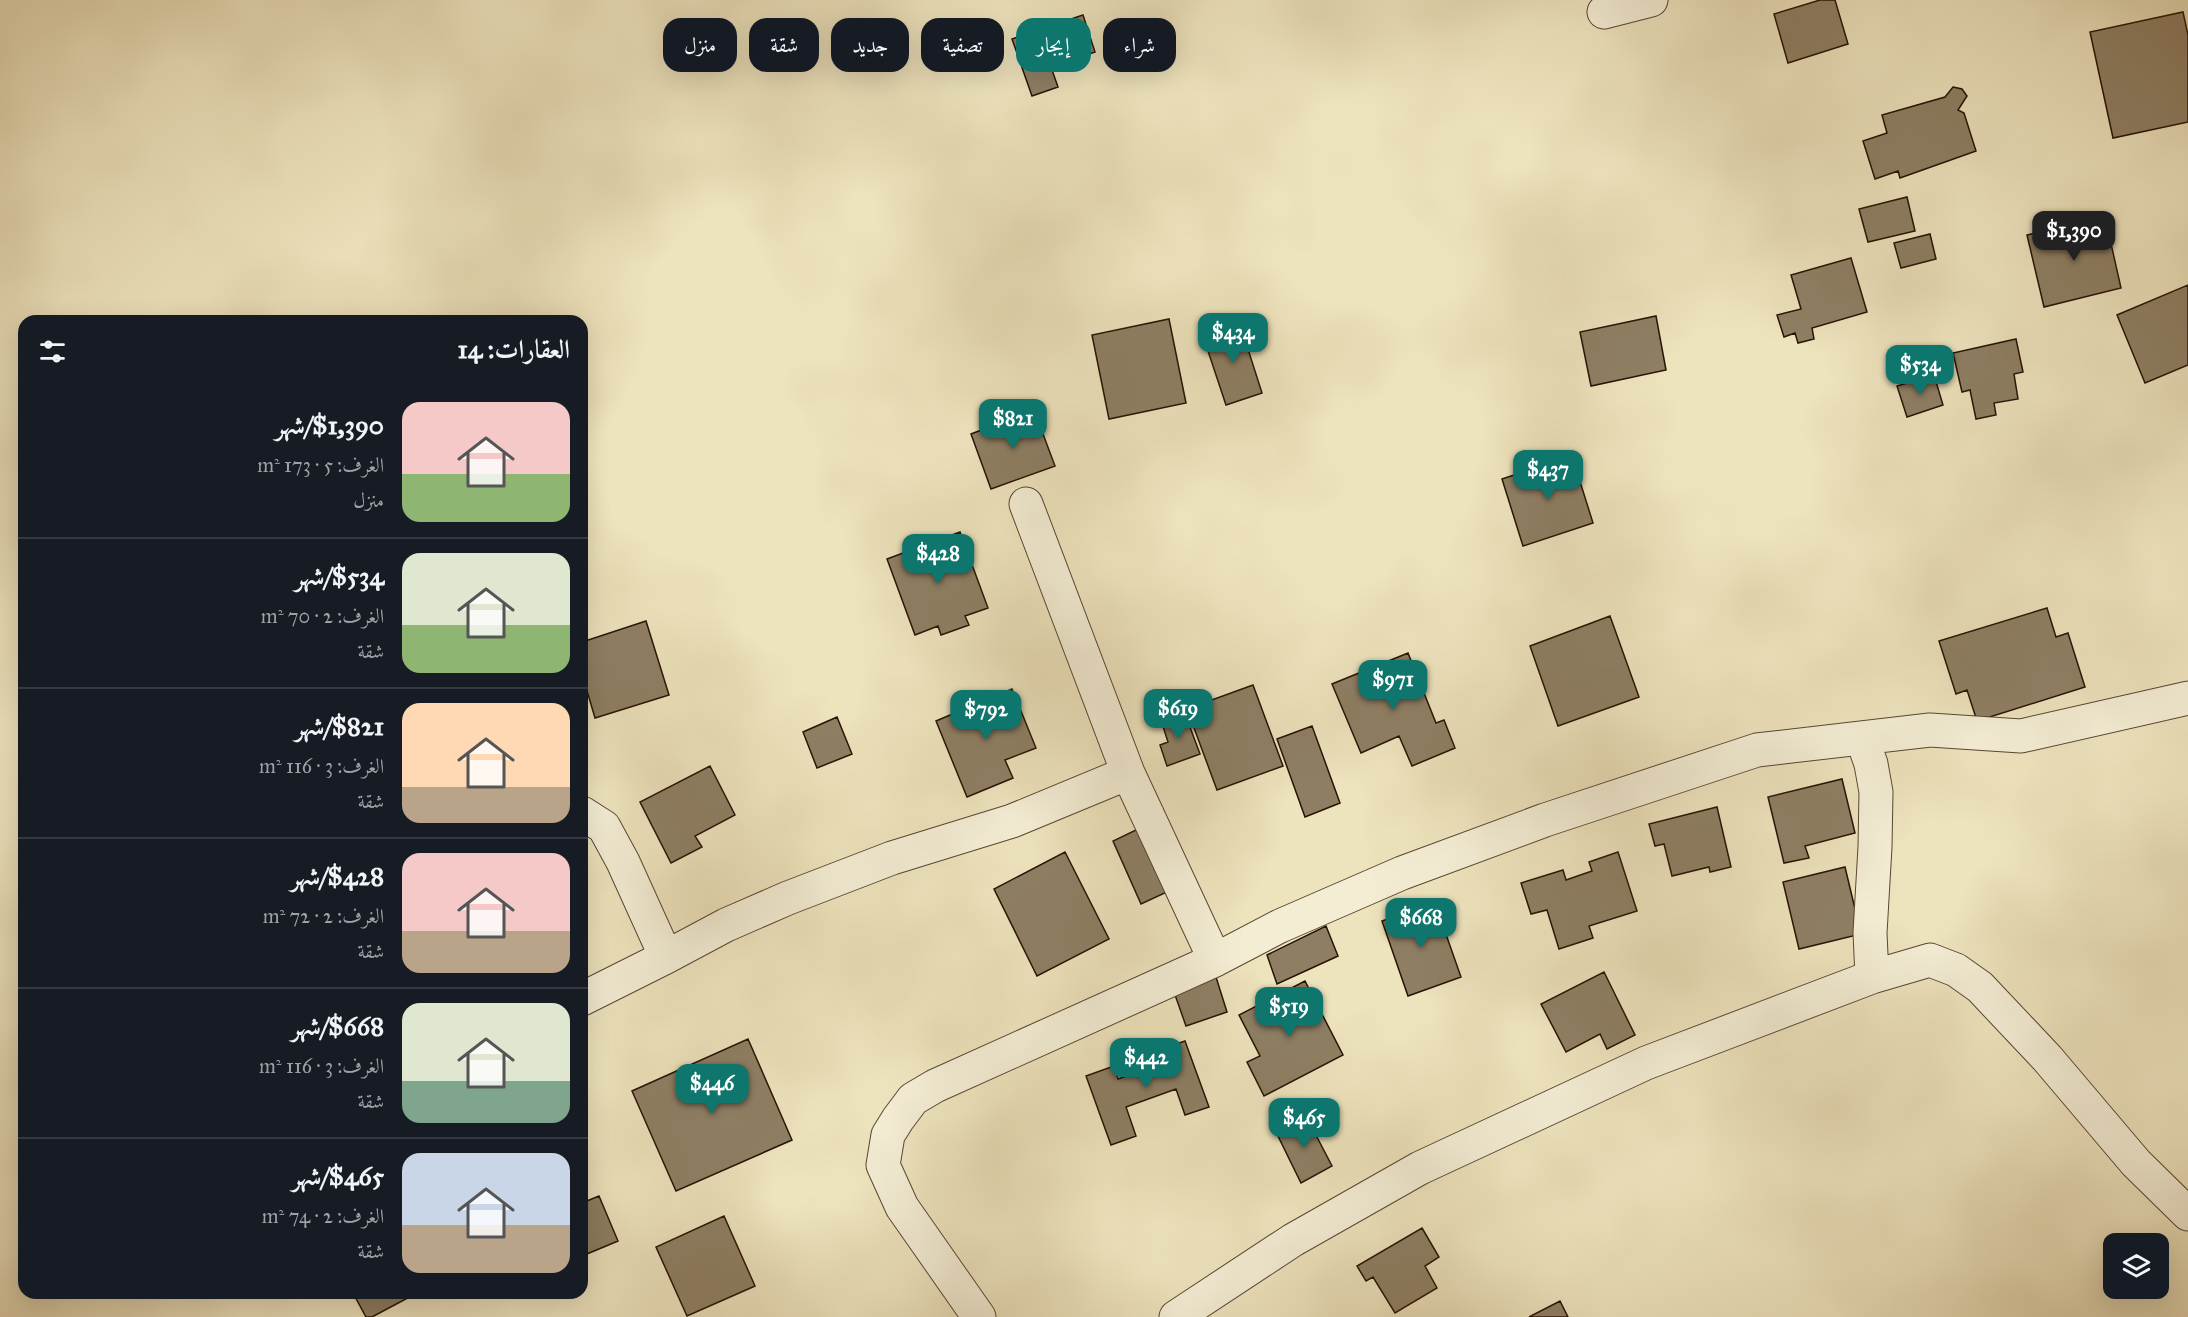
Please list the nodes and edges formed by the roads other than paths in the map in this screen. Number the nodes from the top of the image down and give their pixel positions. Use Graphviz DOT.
graph roads {
  1 [pos="1651,0"];
  2 [pos="1604,12"];
  3 [pos="1026,504"];
  4 [pos="2188,698"];
  5 [pos="1862,738"];
  6 [pos="1128,773"];
  7 [pos="588,817"];
  8 [pos="666,957"];
  9 [pos="1215,960"];
  10 [pos="1872,977"];
  11 [pos="588,996"];
  12 [pos="2188,1214"];
  13 [pos="979,1317"];
  14 [pos="1176,1317"];
  1 -- 2 [label="street"];
  3 -- 6 [label="street"];
  4 -- 5 [label="street"];
  5 -- 9 [label="street"];
  5 -- 10 [label="street"];
  6 -- 8 [label="street"];
  6 -- 9 [label="street"];
  7 -- 8 [label="street"];
  8 -- 11 [label="street"];
  9 -- 13 [label="street"];
  10 -- 12 [label="street"];
  10 -- 14 [label="street"];
}
